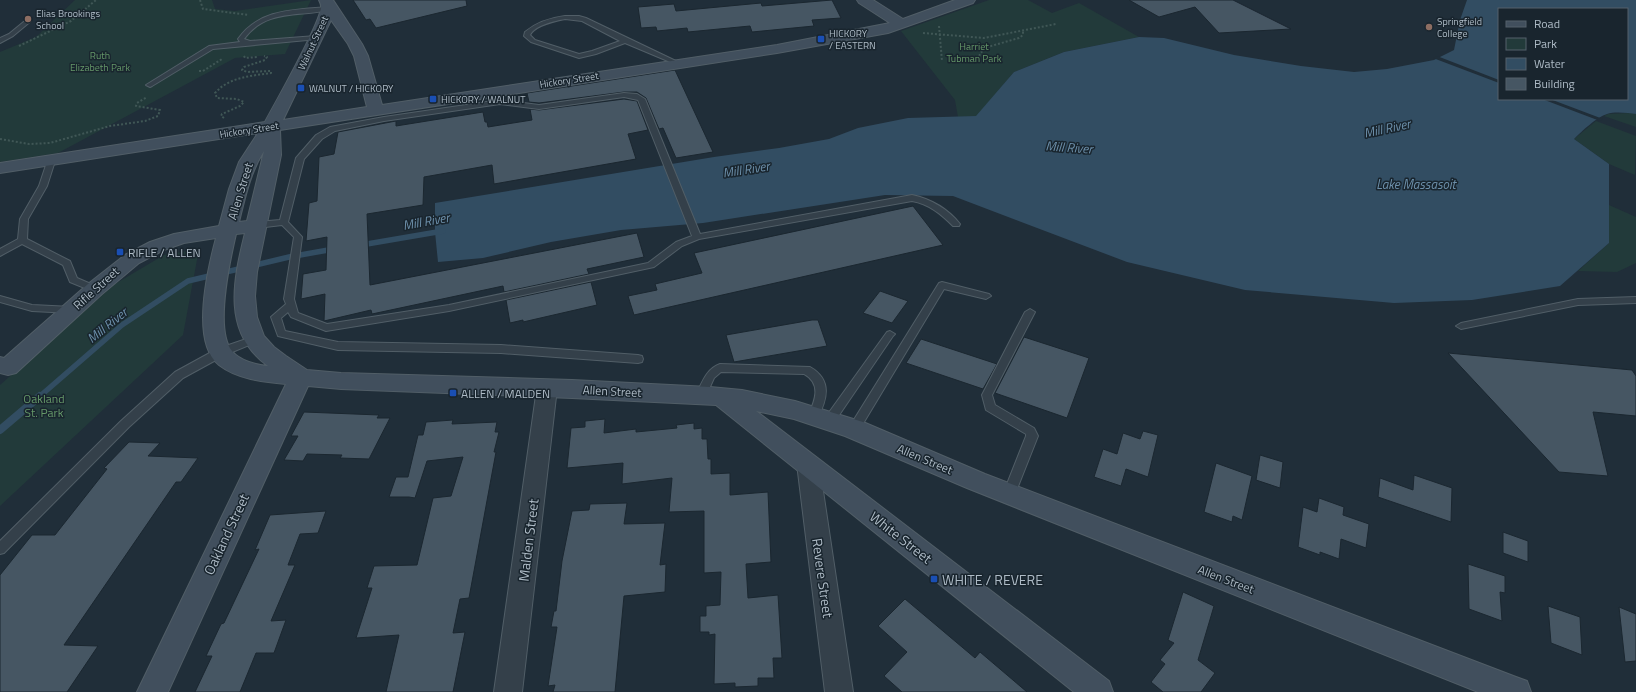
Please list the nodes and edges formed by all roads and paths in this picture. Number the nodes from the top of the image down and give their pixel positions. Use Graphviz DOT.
graph roads {
  1 [pos="96,0"];
  2 [pos="864,0"];
  3 [pos="968,0"];
  4 [pos="327,4"];
  5 [pos="939,21"];
  6 [pos="28,22"];
  7 [pos="901,24"];
  8 [pos="1056,24"];
  9 [pos="1023,31"];
  10 [pos="920,33"];
  11 [pos="940,35"];
  12 [pos="316,38"];
  13 [pos="0,41"];
  14 [pos="625,41"];
  15 [pos="250,43"];
  16 [pos="19,46"];
  17 [pos="242,53"];
  18 [pos="979,56"];
  19 [pos="223,59"];
  20 [pos="942,61"];
  21 [pos="678,63"];
  22 [pos="195,71"];
  23 [pos="150,86"];
  24 [pos="147,96"];
  25 [pos="377,116"];
  26 [pos="230,119"];
  27 [pos="271,127"];
  28 [pos="0,139"];
  29 [pos="51,161"];
  30 [pos="0,168"];
  31 [pos="284,222"];
  32 [pos="956,224"];
  33 [pos="257,225"];
  34 [pos="229,229"];
  35 [pos="697,237"];
  36 [pos="22,240"];
  37 [pos="0,253"];
  38 [pos="95,289"];
  39 [pos="986,296"];
  40 [pos="0,299"];
  41 [pos="1636,300"];
  42 [pos="291,305"];
  43 [pos="72,310"];
  44 [pos="1030,312"];
  45 [pos="1461,326"];
  46 [pos="890,334"];
  47 [pos="254,338"];
  48 [pos="221,352"];
  49 [pos="638,359"];
  50 [pos="3,369"];
  51 [pos="301,376"];
  52 [pos="547,388"];
  53 [pos="712,396"];
  54 [pos="821,418"];
  55 [pos="854,429"];
  56 [pos="808,464"];
  57 [pos="1009,494"];
  58 [pos="0,549"];
  59 [pos="152,692"];
  60 [pos="508,692"];
  61 [pos="839,692"];
  62 [pos="1098,692"];
  63 [pos="1516,692"];
  1 -- 16 [label="path"];
  2 -- 7 [label="main road"];
  3 -- 7 [label="main road, Hickory Street"];
  4 -- 12 [label="main road, Walnut Street"];
  4 -- 15 [label="lane"];
  4 -- 25 [label="main road"];
  5 -- 11 [label="path"];
  6 -- 13 [label="lane"];
  7 -- 21 [label="main road, Hickory Street"];
  8 -- 9 [label="path"];
  9 -- 11 [label="path"];
  9 -- 18 [label="path"];
  10 -- 11 [label="path"];
  11 -- 20 [label="path"];
  12 -- 15 [label="lane"];
  12 -- 27 [label="main road, Walnut Street"];
  14 -- 14 [label="lane"];
  14 -- 21 [label="lane"];
  15 -- 23 [label="lane"];
  17 -- 26 [label="path"];
  19 -- 22 [label="path"];
  21 -- 25 [label="main road, Hickory Street"];
  24 -- 28 [label="path"];
  25 -- 27 [label="main road, Hickory Street"];
  25 -- 31 [label="lane"];
  25 -- 35 [label="lane"];
  27 -- 29 [label="main road, Hickory Street"];
  27 -- 33 [label="main road, Allen Street"];
  27 -- 34 [label="main road, Allen Street"];
  29 -- 30 [label="main road, Hickory Street"];
  29 -- 36 [label="lane"];
  31 -- 33 [label="lane"];
  31 -- 42 [label="lane"];
  32 -- 35 [label="lane"];
  33 -- 34 [label="main road, Rifle Street"];
  33 -- 47 [label="main road, Allen Street"];
  34 -- 38 [label="main road, Rifle Street"];
  34 -- 48 [label="main road, Allen Street"];
  35 -- 42 [label="lane"];
  36 -- 37 [label="lane"];
  36 -- 38 [label="lane"];
  38 -- 43 [label="main road, Rifle Street"];
  39 -- 55 [label="lane"];
  40 -- 43 [label="lane"];
  41 -- 45 [label="lane"];
  42 -- 49 [label="lane"];
  43 -- 50 [label="main road, Rifle Street"];
  44 -- 57 [label="lane"];
  46 -- 54 [label="lane"];
  47 -- 48 [label="lane"];
  47 -- 51 [label="main road, Allen Street"];
  48 -- 51 [label="main road, Allen Street"];
  48 -- 58 [label="lane"];
  51 -- 52 [label="main road, Allen Street"];
  51 -- 59 [label="main road, Oakland Street"];
  52 -- 53 [label="main road, Allen Street"];
  52 -- 60 [label="street, Malden Street"];
  53 -- 54 [label="main road, Allen Street"];
  53 -- 54 [label="lane"];
  53 -- 56 [label="main road, White Street"];
  54 -- 55 [label="main road, Allen Street"];
  55 -- 57 [label="main road, Allen Street"];
  56 -- 61 [label="street, Revere Street"];
  56 -- 62 [label="main road, White Street"];
  57 -- 63 [label="main road, Allen Street"];
}
